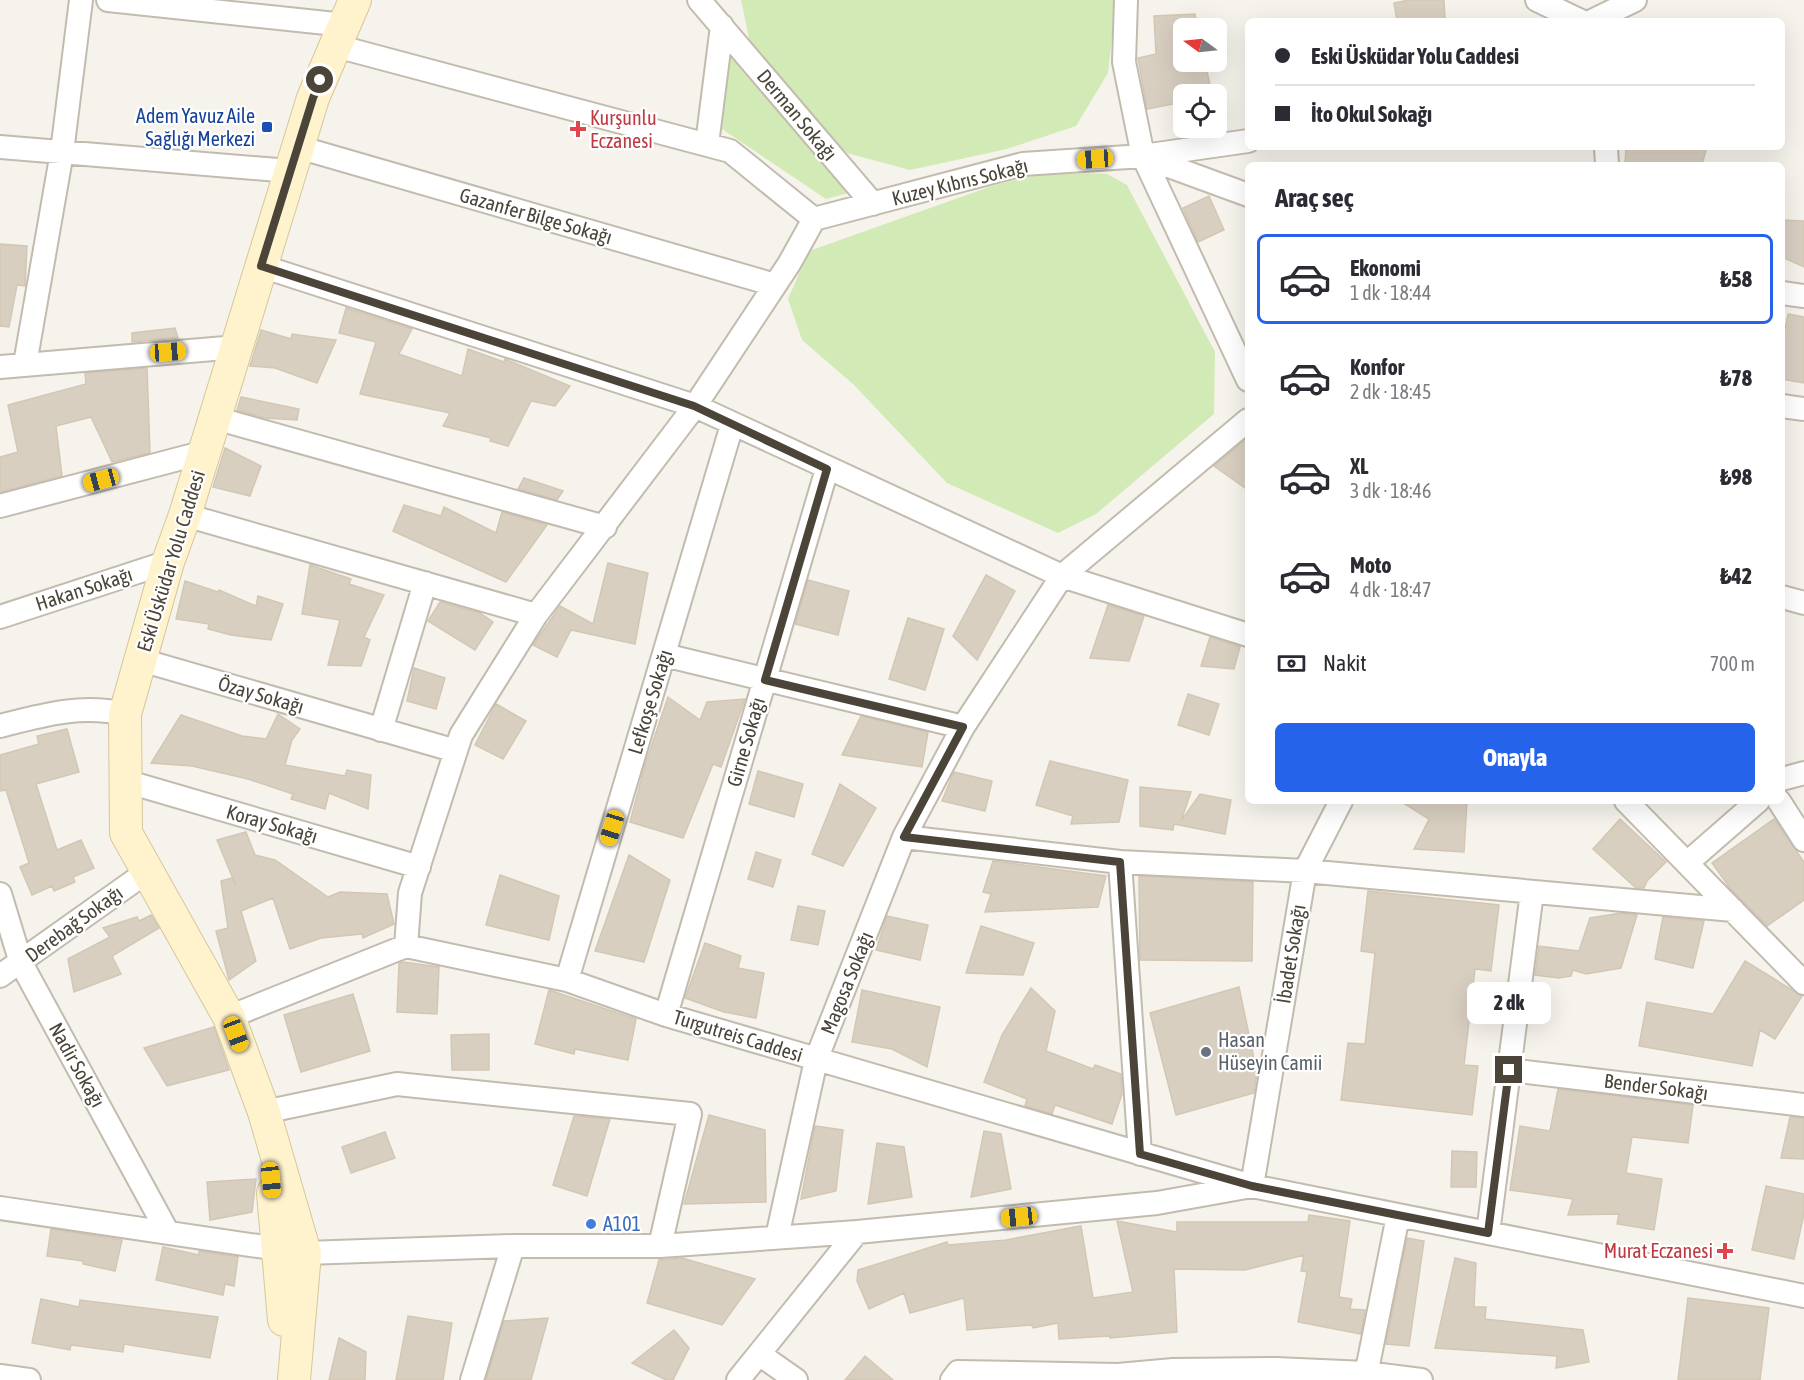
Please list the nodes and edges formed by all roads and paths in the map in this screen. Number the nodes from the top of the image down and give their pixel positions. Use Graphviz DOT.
graph roads {
  1 [pos="81,0"];
  2 [pos="108,0"];
  3 [pos="699,0"];
  4 [pos="1126,0"];
  5 [pos="1537,0"];
  6 [pos="1635,0"];
  7 [pos="1575,18"];
  8 [pos="1598,18"];
  9 [pos="346,24"];
  10 [pos="722,26"];
  11 [pos="1245,141"];
  12 [pos="706,144"];
  13 [pos="0,147"];
  14 [pos="62,152"];
  15 [pos="1143,156"];
  16 [pos="294,159"];
  17 [pos="1245,194"];
  18 [pos="873,204"];
  19 [pos="814,219"];
  20 [pos="261,266"];
  21 [pos="775,285"];
  22 [pos="1785,293"];
  23 [pos="1804,296"];
  24 [pos="237,347"];
  25 [pos="25,364"];
  26 [pos="0,367"];
  27 [pos="1245,374"];
  28 [pos="694,406"];
  29 [pos="1785,407"];
  30 [pos="1804,410"];
  31 [pos="215,418"];
  32 [pos="1245,423"];
  33 [pos="732,425"];
  34 [pos="205,452"];
  35 [pos="827,469"];
  36 [pos="0,506"];
  37 [pos="185,515"];
  38 [pos="605,527"];
  39 [pos="168,562"];
  40 [pos="1062,576"];
  41 [pos="425,583"];
  42 [pos="1785,598"];
  43 [pos="1804,603"];
  44 [pos="536,615"];
  45 [pos="0,617"];
  46 [pos="1245,634"];
  47 [pos="664,655"];
  48 [pos="141,660"];
  49 [pos="765,680"];
  50 [pos="124,714"];
  51 [pos="0,726"];
  52 [pos="963,727"];
  53 [pos="381,730"];
  54 [pos="456,751"];
  55 [pos="1804,773"];
  56 [pos="1785,778"];
  57 [pos="125,781"];
  58 [pos="1339,804"];
  59 [pos="1629,804"];
  60 [pos="1755,804"];
  61 [pos="1781,804"];
  62 [pos="904,837"];
  63 [pos="1804,840"];
  64 [pos="1120,862"];
  65 [pos="1687,863"];
  66 [pos="419,867"];
  67 [pos="148,871"];
  68 [pos="1305,871"];
  69 [pos="1532,892"];
  70 [pos="0,894"];
  71 [pos="1733,910"];
  72 [pos="406,946"];
  73 [pos="21,963"];
  74 [pos="0,976"];
  75 [pos="567,980"];
  76 [pos="1804,983"];
  77 [pos="666,1015"];
  78 [pos="229,1017"];
  79 [pos="816,1059"];
  80 [pos="1509,1070"];
  81 [pos="1804,1105"];
  82 [pos="264,1112"];
  83 [pos="1140,1154"];
  84 [pos="1252,1186"];
  85 [pos="0,1208"];
  86 [pos="1398,1216"];
  87 [pos="166,1231"];
  88 [pos="857,1232"];
  89 [pos="1488,1233"];
  90 [pos="777,1237"];
  91 [pos="513,1246"];
  92 [pos="660,1246"];
  93 [pos="292,1250"];
  94 [pos="1804,1296"];
  95 [pos="759,1354"];
  96 [pos="0,1376"];
  97 [pos="1365,1376"];
  98 [pos="29,1380"];
  99 [pos="291,1380"];
  100 [pos="472,1380"];
  101 [pos="738,1380"];
  102 [pos="796,1380"];
  103 [pos="952,1380"];
  104 [pos="1421,1380"];
  1 -- 14 [label="street"];
  2 -- 9 [label="street"];
  3 -- 10 [label="street, Derman Sokağı"];
  4 -- 15 [label="street"];
  5 -- 7 [label="street"];
  6 -- 8 [label="street"];
  9 -- 12 [label="street"];
  9 -- 16 [label="street, Eski Üsküdar Yolu Caddesi"];
  10 -- 12 [label="street"];
  10 -- 18 [label="street, Derman Sokağı"];
  11 -- 15 [label="street, Kuzey Kıbrıs Sokağı"];
  12 -- 19 [label="street"];
  13 -- 14 [label="street, Gazanfer Bilge Sokağı"];
  14 -- 16 [label="street, Gazanfer Bilge Sokağı"];
  14 -- 25 [label="street"];
  15 -- 17 [label="street"];
  15 -- 18 [label="street, Kuzey Kıbrıs Sokağı"];
  15 -- 27 [label="street"];
  16 -- 20 [label="street, Eski Üsküdar Yolu Caddesi"];
  16 -- 21 [label="street, Gazanfer Bilge Sokağı"];
  18 -- 19 [label="street, Kuzey Kıbrıs Sokağı"];
  19 -- 21 [label="street"];
  20 -- 24 [label="street, Eski Üsküdar Yolu Caddesi"];
  20 -- 28 [label="street"];
  21 -- 28 [label="street"];
  22 -- 23 [label="street"];
  24 -- 25 [label="street"];
  24 -- 31 [label="street, Eski Üsküdar Yolu Caddesi"];
  25 -- 26 [label="street"];
  28 -- 33 [label="street"];
  28 -- 38 [label="street"];
  29 -- 30 [label="street"];
  31 -- 34 [label="street, Eski Üsküdar Yolu Caddesi"];
  31 -- 38 [label="street"];
  32 -- 40 [label="street, Magosa Sokağı"];
  33 -- 35 [label="street"];
  33 -- 47 [label="street, Lefkoşe Sokağı"];
  34 -- 36 [label="street"];
  34 -- 37 [label="street, Eski Üsküdar Yolu Caddesi"];
  35 -- 40 [label="street"];
  35 -- 49 [label="street, Girne Sokağı"];
  37 -- 39 [label="street, Eski Üsküdar Yolu Caddesi"];
  37 -- 41 [label="street"];
  38 -- 44 [label="street"];
  39 -- 45 [label="street, Hakan Sokağı"];
  39 -- 48 [label="street, Eski Üsküdar Yolu Caddesi"];
  40 -- 46 [label="street"];
  40 -- 52 [label="street, Magosa Sokağı"];
  41 -- 44 [label="street"];
  41 -- 53 [label="street"];
  42 -- 43 [label="street"];
  44 -- 54 [label="street"];
  47 -- 49 [label="street"];
  47 -- 75 [label="street, Lefkoşe Sokağı"];
  48 -- 50 [label="street, Eski Üsküdar Yolu Caddesi"];
  48 -- 53 [label="street, Özay Sokağı"];
  49 -- 52 [label="street"];
  49 -- 77 [label="street, Girne Sokağı"];
  50 -- 51 [label="street"];
  50 -- 57 [label="street, Eski Üsküdar Yolu Caddesi"];
  52 -- 62 [label="street, Magosa Sokağı"];
  53 -- 54 [label="street, Özay Sokağı"];
  54 -- 66 [label="street"];
  55 -- 56 [label="street"];
  57 -- 66 [label="street, Koray Sokağı"];
  57 -- 67 [label="street, Eski Üsküdar Yolu Caddesi"];
  58 -- 68 [label="street, İbadet Sokağı"];
  59 -- 65 [label="street"];
  60 -- 65 [label="street"];
  61 -- 63 [label="street"];
  62 -- 64 [label="street"];
  62 -- 79 [label="street, Magosa Sokağı"];
  64 -- 68 [label="street"];
  64 -- 83 [label="street"];
  65 -- 71 [label="street"];
  66 -- 72 [label="street"];
  67 -- 73 [label="street, Derebağ Sokağı"];
  67 -- 78 [label="street, Eski Üsküdar Yolu Caddesi"];
  68 -- 69 [label="street"];
  68 -- 84 [label="street, İbadet Sokağı"];
  69 -- 71 [label="street"];
  69 -- 80 [label="street"];
  70 -- 73 [label="street, Nadir Sokağı"];
  71 -- 76 [label="street"];
  72 -- 75 [label="street, Turgutreis Caddesi"];
  72 -- 78 [label="street"];
  73 -- 74 [label="street, Derebağ Sokağı"];
  73 -- 87 [label="street, Nadir Sokağı"];
  75 -- 77 [label="street, Turgutreis Caddesi"];
  77 -- 79 [label="street, Turgutreis Caddesi"];
  78 -- 82 [label="street, Eski Üsküdar Yolu Caddesi"];
  79 -- 83 [label="street, Turgutreis Caddesi"];
  79 -- 90 [label="street, Magosa Sokağı"];
  80 -- 81 [label="street, Bender Sokağı"];
  80 -- 89 [label="street"];
  82 -- 92 [label="street"];
  82 -- 93 [label="street, Eski Üsküdar Yolu Caddesi"];
  83 -- 84 [label="street, Turgutreis Caddesi"];
  84 -- 86 [label="street, Turgutreis Caddesi"];
  84 -- 88 [label="street"];
  85 -- 87 [label="street"];
  86 -- 89 [label="street, Turgutreis Caddesi"];
  86 -- 97 [label="street"];
  87 -- 93 [label="street"];
  88 -- 90 [label="street"];
  88 -- 95 [label="street"];
  89 -- 94 [label="street, Turgutreis Caddesi"];
  90 -- 92 [label="street"];
  91 -- 92 [label="street"];
  91 -- 93 [label="street"];
  91 -- 100 [label="street"];
  93 -- 99 [label="street, Eski Üsküdar Yolu Caddesi"];
  95 -- 101 [label="street"];
  95 -- 102 [label="street"];
  96 -- 98 [label="street"];
  97 -- 103 [label="street"];
  97 -- 104 [label="street"];
}
